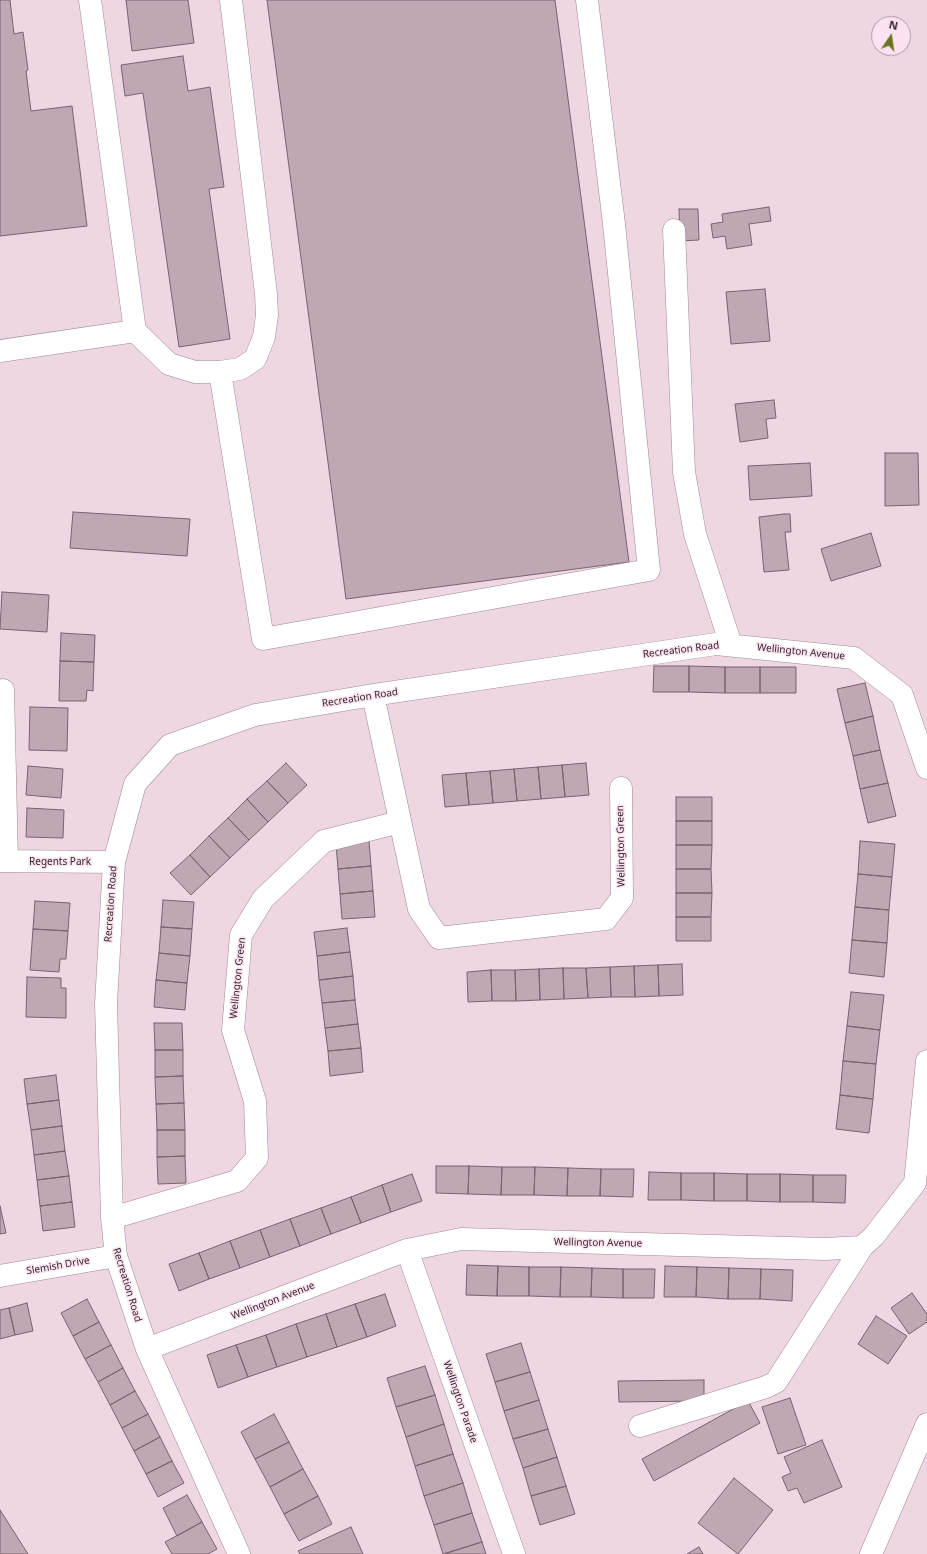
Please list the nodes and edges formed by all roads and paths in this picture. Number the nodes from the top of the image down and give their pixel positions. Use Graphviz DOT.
graph roads {
  1 [pos="90,0"];
  2 [pos="231,0"];
  3 [pos="587,0"];
  4 [pos="674,230"];
  5 [pos="135,331"];
  6 [pos="0,351"];
  7 [pos="220,372"];
  8 [pos="731,645"];
  9 [pos="3,690"];
  10 [pos="373,695"];
  11 [pos="927,768"];
  12 [pos="621,788"];
  13 [pos="400,822"];
  14 [pos="3,861"];
  15 [pos="114,862"];
  16 [pos="927,1061"];
  17 [pos="112,1218"];
  18 [pos="862,1247"];
  19 [pos="407,1250"];
  20 [pos="116,1256"];
  21 [pos="0,1276"];
  22 [pos="148,1349"];
  23 [pos="927,1424"];
  24 [pos="640,1426"];
  25 [pos="239,1554"];
  26 [pos="514,1554"];
  27 [pos="871,1554"];
  1 -- 5 [label="street"];
  2 -- 7 [label="street"];
  3 -- 7 [label="street"];
  4 -- 8 [label="street"];
  5 -- 6 [label="street"];
  5 -- 7 [label="street"];
  8 -- 10 [label="street, Recreation Road"];
  8 -- 11 [label="street, Wellington Avenue"];
  9 -- 14 [label="street, Regents Park"];
  10 -- 13 [label="street, Wellington Green"];
  10 -- 15 [label="street, Recreation Road"];
  12 -- 13 [label="street, Wellington Green"];
  13 -- 17 [label="street, Wellington Green"];
  14 -- 15 [label="street, Regents Park"];
  15 -- 17 [label="street, Recreation Road"];
  16 -- 18 [label="street"];
  17 -- 20 [label="street, Recreation Road"];
  18 -- 19 [label="street, Wellington Avenue"];
  18 -- 24 [label="street"];
  19 -- 22 [label="street, Wellington Avenue"];
  19 -- 26 [label="street, Wellington Parade"];
  20 -- 21 [label="street, Slemish Drive"];
  20 -- 22 [label="street, Recreation Road"];
  22 -- 25 [label="street, Recreation Road"];
  23 -- 27 [label="street"];
}
